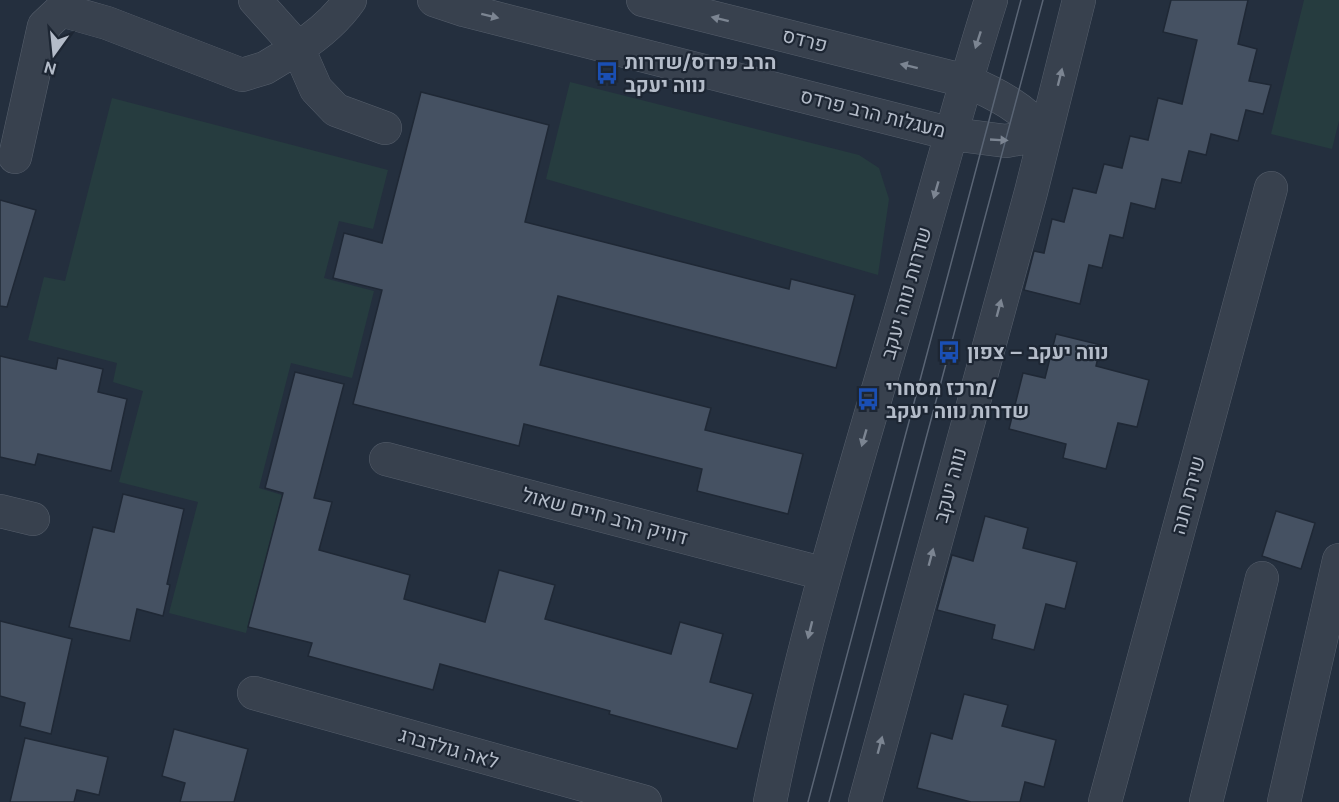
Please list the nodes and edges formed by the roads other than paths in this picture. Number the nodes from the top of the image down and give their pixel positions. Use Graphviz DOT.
graph roads {
  1 [pos="255,0"];
  2 [pos="350,0"];
  3 [pos="434,0"];
  4 [pos="643,0"];
  5 [pos="991,0"];
  6 [pos="1079,0"];
  7 [pos="298,48"];
  8 [pos="966,81"];
  9 [pos="385,128"];
  10 [pos="952,134"];
  11 [pos="1045,134"];
  12 [pos="15,157"];
  13 [pos="1270,188"];
  14 [pos="386,459"];
  15 [pos="0,511"];
  16 [pos="33,519"];
  17 [pos="1339,560"];
  18 [pos="825,574"];
  19 [pos="1262,578"];
  20 [pos="254,693"];
  21 [pos="645,802"];
  22 [pos="770,802"];
  23 [pos="865,802"];
  24 [pos="1106,802"];
  25 [pos="1206,802"];
  26 [pos="1284,802"];
  1 -- 7 [label="street"];
  2 -- 7 [label="street"];
  3 -- 10 [label="street, מעגלות הרב פרדס, one-way"];
  8 -- 4 [label="street, פרדס, one-way"];
  5 -- 8 [label="street, one-way"];
  11 -- 6 [label="street, one-way"];
  7 -- 9 [label="street"];
  7 -- 12 [label="street"];
  8 -- 10 [label="street, שדרות נווה יעקב"];
  8 -- 11 [label="street"];
  10 -- 11 [label="street, מעגלות הרב פרדס, one-way"];
  10 -- 18 [label="street, שדרות נווה יעקב, one-way"];
  23 -- 11 [label="street, נווה יעקב, one-way"];
  13 -- 24 [label="street, שירת חנה"];
  14 -- 18 [label="street, דוויק הרב חיים שאול"];
  15 -- 16 [label="street"];
  17 -- 26 [label="street"];
  18 -- 22 [label="street, one-way"];
  19 -- 25 [label="street"];
  20 -- 21 [label="street, לאה גולדברג"];
}
